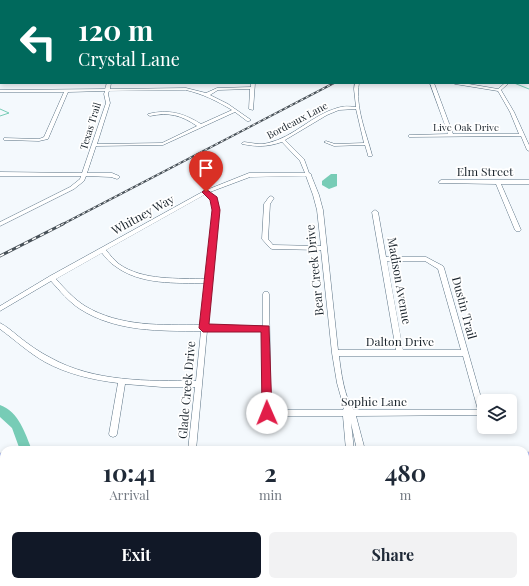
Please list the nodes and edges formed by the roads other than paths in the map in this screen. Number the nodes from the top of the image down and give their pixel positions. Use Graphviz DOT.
graph roads {
  1 [pos="109,84"];
  2 [pos="357,84"];
  3 [pos="432,84"];
  4 [pos="462,84"];
  5 [pos="506,84"];
  6 [pos="253,86"];
  7 [pos="108,89"];
  8 [pos="499,90"];
  9 [pos="0,91"];
  10 [pos="66,92"];
  11 [pos="208,94"];
  12 [pos="358,108"];
  13 [pos="235,110"];
  14 [pos="251,110"];
  15 [pos="150,115"];
  16 [pos="249,120"];
  17 [pos="200,126"];
  18 [pos="411,136"];
  19 [pos="451,136"];
  20 [pos="522,136"];
  21 [pos="6,138"];
  22 [pos="283,140"];
  23 [pos="326,142"];
  24 [pos="244,143"];
  25 [pos="367,144"];
  26 [pos="95,145"];
  27 [pos="529,150"];
  28 [pos="370,155"];
  29 [pos="0,174"];
  30 [pos="83,174"];
  31 [pos="309,174"];
  32 [pos="117,177"];
  33 [pos="441,182"];
  34 [pos="498,182"];
  35 [pos="529,182"];
  36 [pos="206,192"];
  37 [pos="271,198"];
  38 [pos="375,212"];
  39 [pos="0,224"];
  40 [pos="518,230"];
  41 [pos="324,248"];
  42 [pos="103,250"];
  43 [pos="384,259"];
  44 [pos="52,278"];
  45 [pos="208,280"];
  46 [pos="266,294"];
  47 [pos="0,309"];
  48 [pos="0,326"];
  49 [pos="203,328"];
  50 [pos="266,328"];
  51 [pos="335,353"];
  52 [pos="400,353"];
  53 [pos="465,353"];
  54 [pos="122,382"];
  55 [pos="198,384"];
  56 [pos="477,395"];
  57 [pos="348,411"];
  58 [pos="477,413"];
  59 [pos="113,434"];
  60 [pos="192,446"];
  61 [pos="350,446"];
  62 [pos="360,446"];
  1 -- 7 [label="street, Texas Trail"];
  2 -- 12 [label="street"];
  3 -- 19 [label="street"];
  4 -- 8 [label="street"];
  5 -- 8 [label="street"];
  6 -- 11 [label="street"];
  6 -- 14 [label="street"];
  7 -- 10 [label="street"];
  7 -- 11 [label="street"];
  7 -- 26 [label="street, Texas Trail"];
  8 -- 20 [label="street"];
  9 -- 10 [label="street"];
  10 -- 21 [label="street"];
  11 -- 13 [label="street"];
  12 -- 22 [label="street, Bordeaux Lane"];
  12 -- 25 [label="street"];
  13 -- 16 [label="street"];
  13 -- 17 [label="street"];
  15 -- 17 [label="street"];
  17 -- 26 [label="street"];
  18 -- 19 [label="street, Live Oak Drive"];
  19 -- 20 [label="street, Live Oak Drive"];
  20 -- 27 [label="street"];
  22 -- 24 [label="street, Bordeaux Lane"];
  22 -- 31 [label="street, Bear Creek Drive"];
  23 -- 25 [label="street"];
  25 -- 28 [label="street"];
  26 -- 30 [label="street, Texas Trail"];
  29 -- 30 [label="street"];
  30 -- 32 [label="street"];
  30 -- 39 [label="street, Texas Trail"];
  31 -- 36 [label="street, Whitney Way"];
  31 -- 41 [label="street, Bear Creek Drive"];
  33 -- 34 [label="street, Elm Street"];
  34 -- 35 [label="street, Elm Street"];
  34 -- 40 [label="street"];
  36 -- 42 [label="street, Whitney Way"];
  36 -- 45 [label="street, Glade Creek Drive"];
  37 -- 41 [label="street"];
  38 -- 43 [label="street, Madison Avenue"];
  41 -- 51 [label="street, Bear Creek Drive"];
  42 -- 44 [label="street, Whitney Way"];
  42 -- 45 [label="street"];
  43 -- 52 [label="street, Madison Avenue"];
  43 -- 53 [label="street, Dustin Trail"];
  44 -- 47 [label="street, Whitney Way"];
  44 -- 49 [label="street"];
  45 -- 49 [label="street, Glade Creek Drive"];
  46 -- 50 [label="street"];
  48 -- 54 [label="street"];
  49 -- 50 [label="street"];
  49 -- 55 [label="street, Glade Creek Drive"];
  50 -- 57 [label="street, Sophie Lane"];
  51 -- 52 [label="street, Dalton Drive"];
  51 -- 57 [label="street, Bear Creek Drive"];
  52 -- 53 [label="street, Dalton Drive"];
  53 -- 56 [label="street, Dustin Trail"];
  54 -- 55 [label="street"];
  54 -- 59 [label="street"];
  55 -- 60 [label="street, Glade Creek Drive"];
  57 -- 58 [label="street, Sophie Lane"];
  57 -- 61 [label="street, Bear Creek Drive"];
  57 -- 62 [label="street, Bear Creek Drive"];
}
